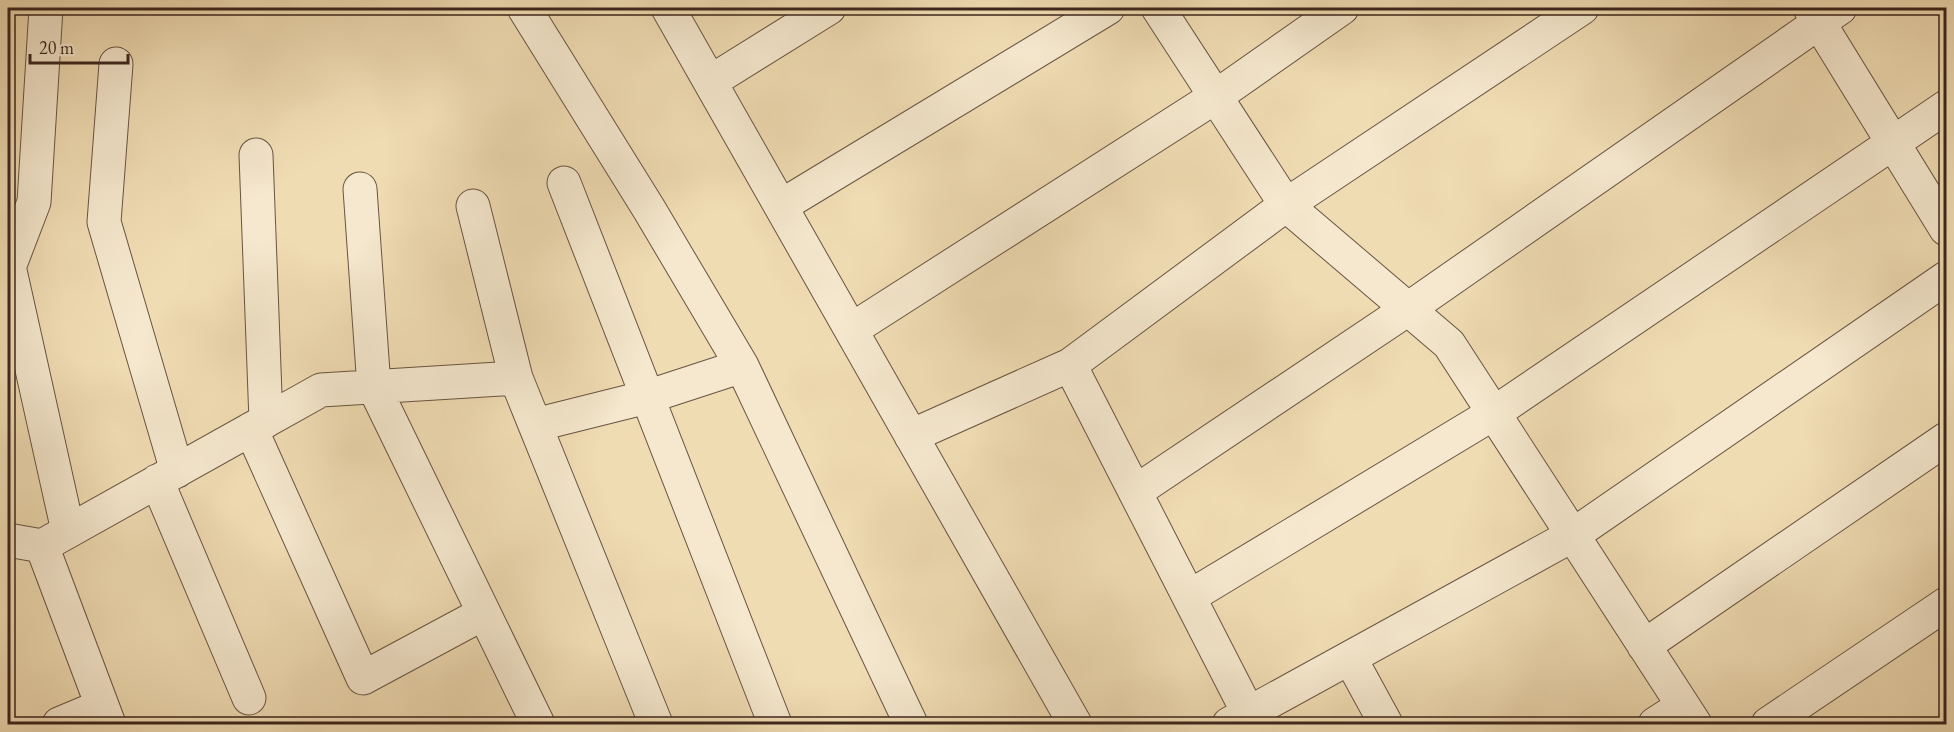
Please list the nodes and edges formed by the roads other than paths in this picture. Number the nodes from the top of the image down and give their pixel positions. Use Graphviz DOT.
graph roads {
  1 [pos="46,8"];
  2 [pos="524,8"];
  3 [pos="668,8"];
  4 [pos="828,8"];
  5 [pos="1108,8"];
  6 [pos="1158,8"];
  7 [pos="1342,8"];
  8 [pos="1582,8"];
  9 [pos="1823,12"];
  10 [pos="116,64"];
  11 [pos="710,82"];
  12 [pos="1215,97"];
  13 [pos="1947,107"];
  14 [pos="1893,143"];
  15 [pos="256,155"];
  16 [pos="564,183"];
  17 [pos="360,189"];
  18 [pos="1286,205"];
  19 [pos="781,206"];
  20 [pos="473,207"];
  21 [pos="1947,229"];
  22 [pos="8,268"];
  23 [pos="1947,278"];
  24 [pos="1408,309"];
  25 [pos="851,330"];
  26 [pos="1070,365"];
  27 [pos="742,366"];
  28 [pos="516,378"];
  29 [pos="374,387"];
  30 [pos="647,396"];
  31 [pos="1494,413"];
  32 [pos="259,425"];
  33 [pos="535,425"];
  34 [pos="911,436"];
  35 [pos="1947,439"];
  36 [pos="167,476"];
  37 [pos="1135,492"];
  38 [pos="1573,536"];
  39 [pos="55,538"];
  40 [pos="8,540"];
  41 [pos="1189,597"];
  42 [pos="1947,604"];
  43 [pos="484,613"];
  44 [pos="1644,646"];
  45 [pos="1350,658"];
  46 [pos="249,698"];
  47 [pos="105,715"];
  48 [pos="1689,715"];
  49 [pos="1244,721"];
  50 [pos="532,722"];
  51 [pos="59,724"];
  52 [pos="656,724"];
  53 [pos="775,724"];
  54 [pos="911,724"];
  55 [pos="1075,724"];
  56 [pos="1386,724"];
  57 [pos="1655,724"];
  58 [pos="1768,724"];
  1 -- 22 [label="street"];
  2 -- 27 [label="street"];
  3 -- 11 [label="street"];
  4 -- 11 [label="street"];
  5 -- 19 [label="street"];
  6 -- 12 [label="street"];
  7 -- 12 [label="street"];
  8 -- 18 [label="street"];
  9 -- 14 [label="street"];
  9 -- 24 [label="street"];
  10 -- 36 [label="street"];
  11 -- 19 [label="street"];
  12 -- 18 [label="street"];
  12 -- 25 [label="street"];
  13 -- 14 [label="street"];
  14 -- 21 [label="street"];
  14 -- 31 [label="street"];
  15 -- 32 [label="street"];
  16 -- 30 [label="street"];
  17 -- 29 [label="street"];
  18 -- 24 [label="street"];
  18 -- 26 [label="street"];
  19 -- 25 [label="street"];
  20 -- 28 [label="street"];
  22 -- 39 [label="street"];
  23 -- 38 [label="street"];
  24 -- 31 [label="street"];
  24 -- 37 [label="street"];
  25 -- 34 [label="street"];
  26 -- 34 [label="street"];
  26 -- 37 [label="street"];
  27 -- 30 [label="street"];
  27 -- 54 [label="street"];
  28 -- 29 [label="street"];
  28 -- 33 [label="street"];
  29 -- 32 [label="street"];
  29 -- 43 [label="street"];
  30 -- 33 [label="street"];
  30 -- 53 [label="street"];
  31 -- 38 [label="street"];
  31 -- 41 [label="street"];
  32 -- 36 [label="street"];
  32 -- 43 [label="street"];
  33 -- 52 [label="street"];
  34 -- 55 [label="street"];
  35 -- 44 [label="street"];
  36 -- 39 [label="street"];
  36 -- 46 [label="street"];
  37 -- 41 [label="street"];
  38 -- 44 [label="street"];
  38 -- 45 [label="street"];
  39 -- 40 [label="street"];
  39 -- 47 [label="street"];
  41 -- 49 [label="street"];
  42 -- 58 [label="street"];
  43 -- 50 [label="street"];
  44 -- 48 [label="street"];
  45 -- 49 [label="street"];
  45 -- 56 [label="street"];
  47 -- 51 [label="street"];
  48 -- 57 [label="street"];
}
